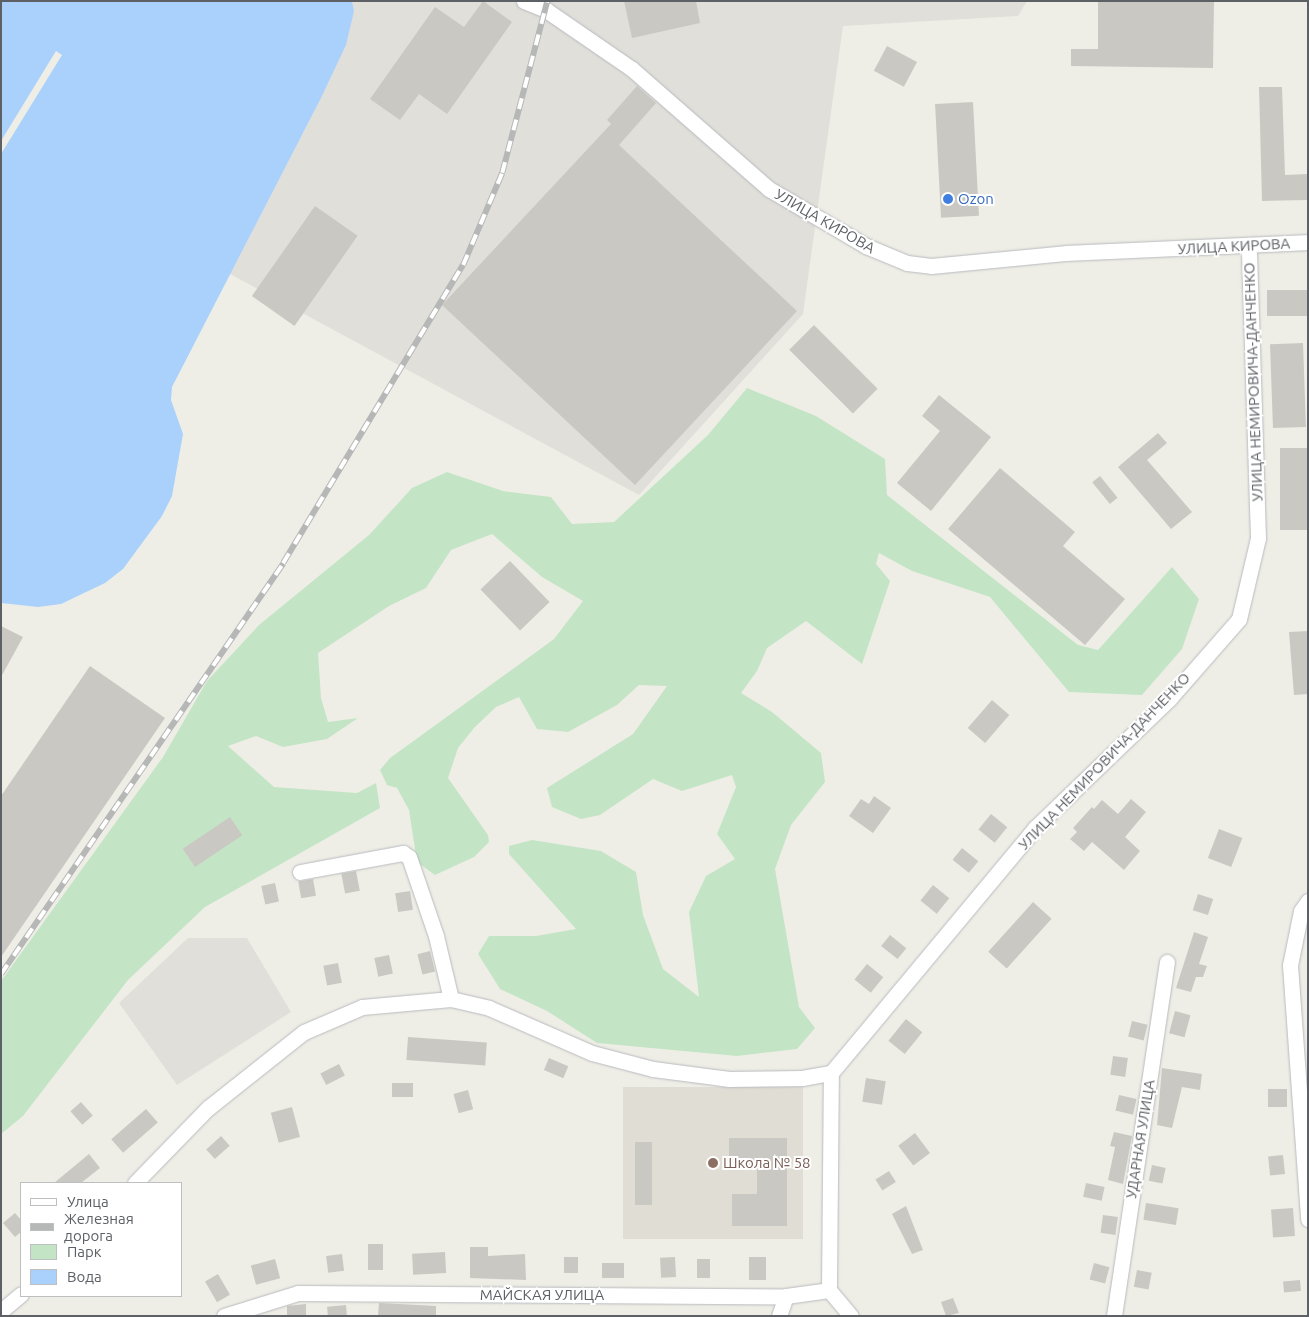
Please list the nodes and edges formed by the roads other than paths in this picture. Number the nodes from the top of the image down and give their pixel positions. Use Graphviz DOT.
graph roads {
  1 [pos="524,1"];
  2 [pos="1308,242"];
  3 [pos="1249,245"];
  4 [pos="300,872"];
  5 [pos="1308,901"];
  6 [pos="1167,962"];
  7 [pos="451,999"];
  8 [pos="831,1073"];
  9 [pos="136,1182"];
  10 [pos="1308,1219"];
  11 [pos="829,1290"];
  12 [pos="20,1295"];
  13 [pos="786,1296"];
  14 [pos="1,1311"];
  15 [pos="224,1316"];
  16 [pos="778,1316"];
  17 [pos="851,1316"];
  18 [pos="1114,1316"];
  1 -- 3 [label="street, УЛИЦА КИРОВА"];
  2 -- 3 [label="street, УЛИЦА КИРОВА"];
  3 -- 8 [label="street, УЛИЦА НЕМИРОВИЧА-ДАНЧЕНКО"];
  4 -- 7 [label="street"];
  5 -- 10 [label="street"];
  6 -- 18 [label="street, УДАРНАЯ УЛИЦА"];
  7 -- 8 [label="street"];
  7 -- 9 [label="street"];
  8 -- 11 [label="street"];
  11 -- 13 [label="street, МАЙСКАЯ УЛИЦА"];
  11 -- 17 [label="street"];
  12 -- 14 [label="street"];
  13 -- 15 [label="street, МАЙСКАЯ УЛИЦА"];
  13 -- 16 [label="street"];
}
